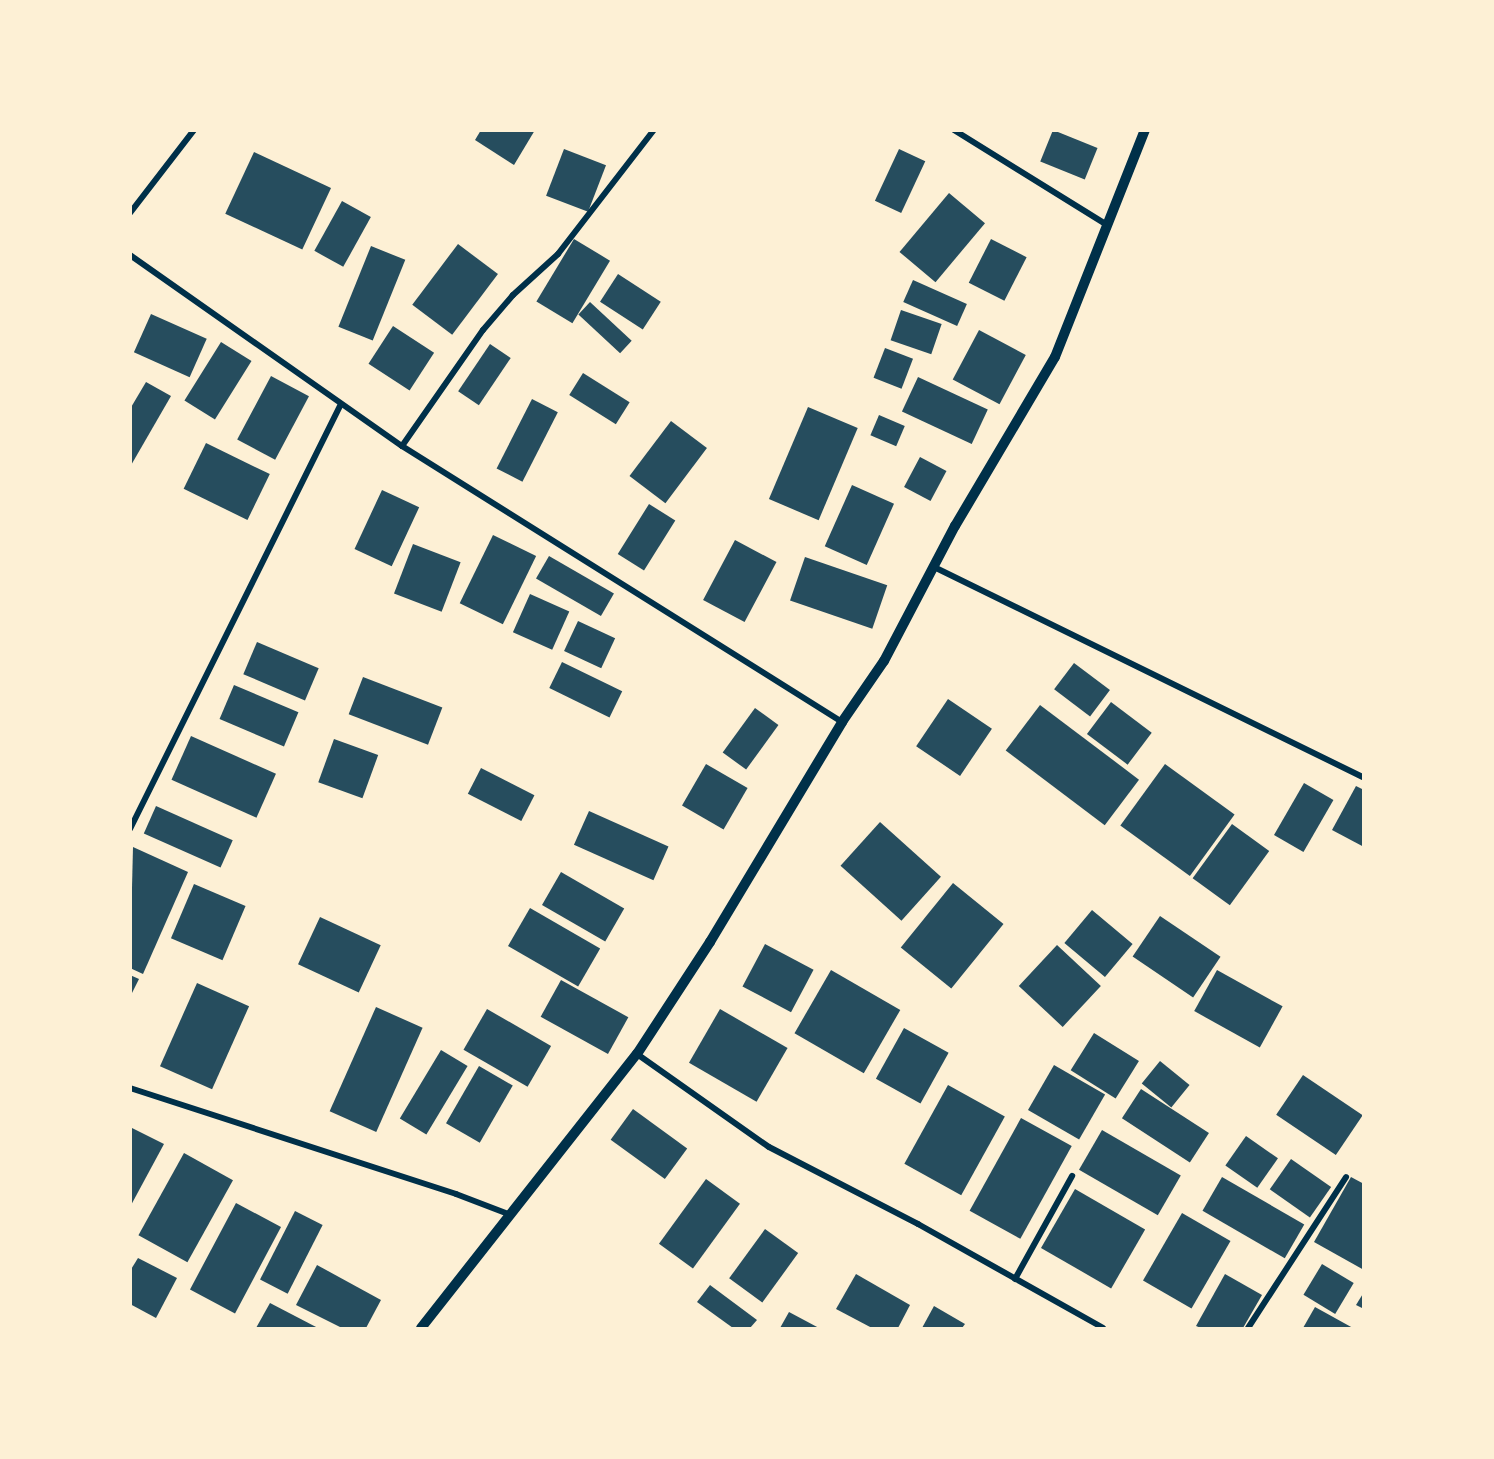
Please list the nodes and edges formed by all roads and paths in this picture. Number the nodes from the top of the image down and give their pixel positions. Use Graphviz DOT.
graph roads {
  1 [pos="194,130"];
  2 [pos="654,130"];
  3 [pos="954,130"];
  4 [pos="1145,130"];
  5 [pos="130,213"];
  6 [pos="1107,225"];
  7 [pos="130,255"];
  8 [pos="341,404"];
  9 [pos="402,447"];
  10 [pos="934,567"];
  11 [pos="842,722"];
  12 [pos="1364,778"];
  13 [pos="130,829"];
  14 [pos="637,1054"];
  15 [pos="130,1088"];
  16 [pos="1071,1176"];
  17 [pos="1346,1176"];
  18 [pos="508,1214"];
  19 [pos="1015,1279"];
  20 [pos="421,1329"];
  21 [pos="1102,1329"];
  22 [pos="1248,1329"];
  1 -- 5 [label="street"];
  2 -- 9 [label="street"];
  3 -- 6 [label="street"];
  4 -- 6 [label="street"];
  6 -- 10 [label="street"];
  7 -- 8 [label="street"];
  8 -- 9 [label="street"];
  8 -- 13 [label="street"];
  9 -- 11 [label="street"];
  10 -- 11 [label="street"];
  10 -- 12 [label="street"];
  11 -- 14 [label="street"];
  14 -- 18 [label="street"];
  14 -- 19 [label="street"];
  15 -- 18 [label="street"];
  16 -- 19 [label="street"];
  17 -- 22 [label="street"];
  18 -- 20 [label="street"];
  19 -- 21 [label="street"];
}
